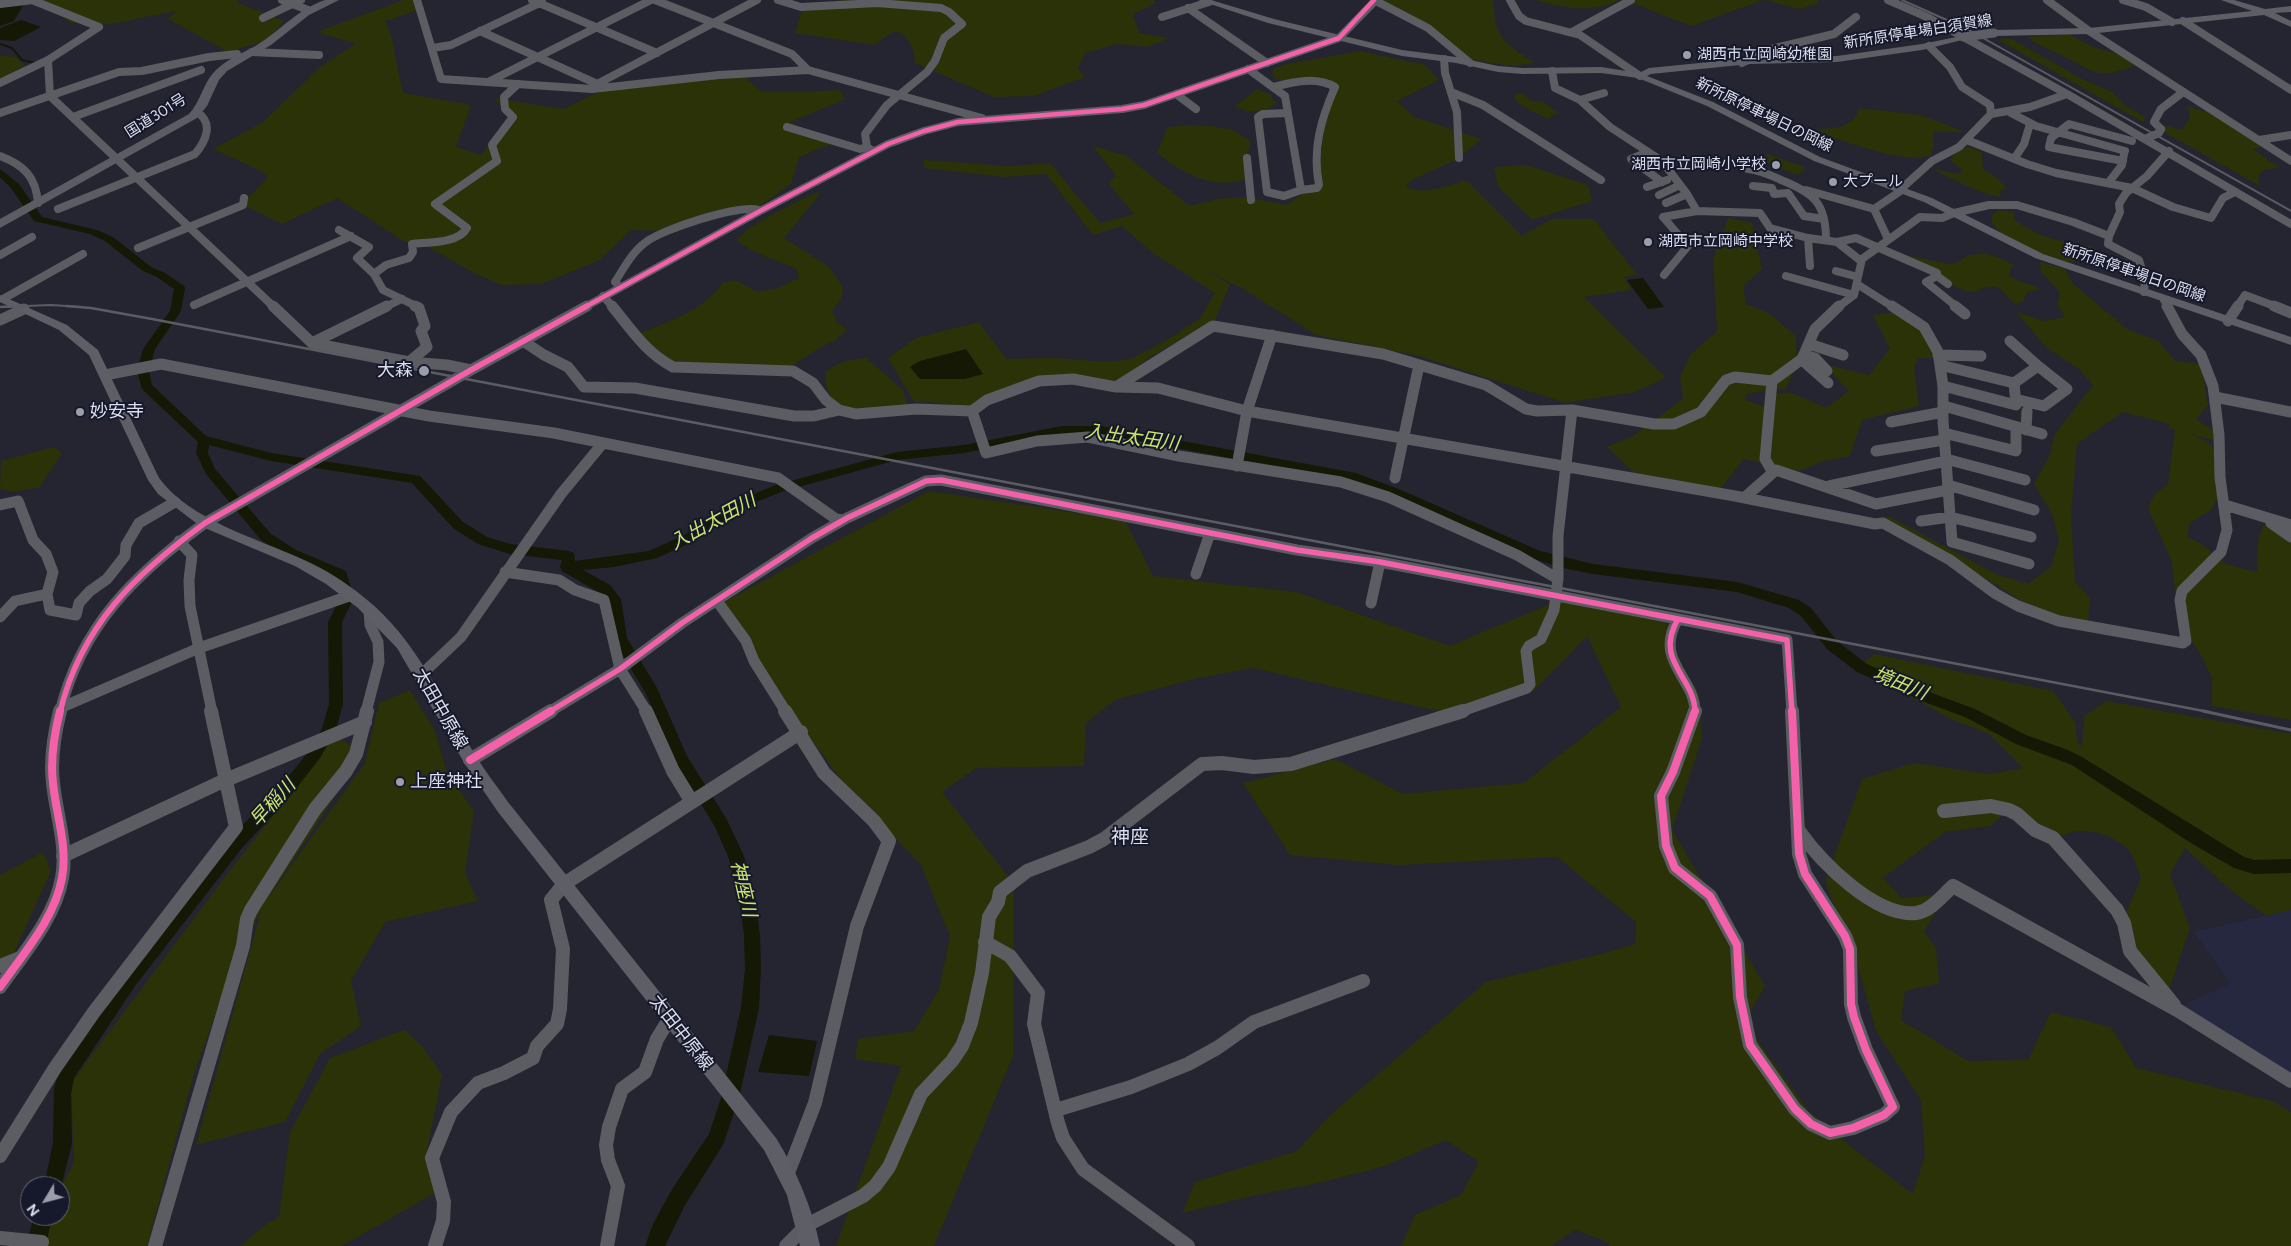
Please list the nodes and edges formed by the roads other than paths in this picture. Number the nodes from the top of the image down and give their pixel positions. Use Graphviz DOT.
graph roads {
  1 [pos="32,0"];
  2 [pos="282,0"];
  3 [pos="301,0"];
  4 [pos="334,0"];
  5 [pos="418,0"];
  6 [pos="653,0"];
  7 [pos="757,0"];
  8 [pos="778,0"];
  9 [pos="1375,0"];
  10 [pos="1510,0"];
  11 [pos="1631,0"];
  12 [pos="1888,0"];
  13 [pos="2047,0"];
  14 [pos="2123,0"];
  15 [pos="2225,0"];
  16 [pos="539,1"];
  17 [pos="1206,1"];
  18 [pos="0,4"];
  19 [pos="292,4"];
  20 [pos="1188,8"];
  21 [pos="2291,9"];
  22 [pos="308,10"];
  23 [pos="2264,12"];
  24 [pos="1162,17"];
  25 [pos="1856,17"];
  26 [pos="263,18"];
  27 [pos="2183,21"];
  28 [pos="2172,22"];
  29 [pos="713,23"];
  30 [pos="2291,24"];
  31 [pos="597,28"];
  32 [pos="480,31"];
  33 [pos="2089,31"];
  34 [pos="1572,32"];
  35 [pos="1963,37"];
  36 [pos="1338,38"];
  37 [pos="1929,46"];
  38 [pos="433,48"];
  39 [pos="252,52"];
  40 [pos="657,53"];
  41 [pos="237,54"];
  42 [pos="319,55"];
  43 [pos="538,57"];
  44 [pos="1444,59"];
  45 [pos="48,60"];
  46 [pos="1267,63"];
  47 [pos="1470,63"];
  48 [pos="1742,63"];
  49 [pos="1248,69"];
  50 [pos="201,70"];
  51 [pos="808,70"];
  52 [pos="1552,71"];
  53 [pos="1640,76"];
  54 [pos="489,82"];
  55 [pos="0,83"];
  56 [pos="518,84"];
  57 [pos="602,86"];
  58 [pos="1273,87"];
  59 [pos="2291,90"];
  60 [pos="1451,92"];
  61 [pos="2183,92"];
  62 [pos="899,94"];
  63 [pos="1176,94"];
  64 [pos="1604,94"];
  65 [pos="2067,94"];
  66 [pos="50,96"];
  67 [pos="1580,100"];
  68 [pos="1196,109"];
  69 [pos="197,112"];
  70 [pos="0,113"];
  71 [pos="1287,113"];
  72 [pos="2011,113"];
  73 [pos="1991,114"];
  74 [pos="1596,115"];
  75 [pos="74,117"];
  76 [pos="1584,119"];
  77 [pos="988,120"];
  78 [pos="2030,124"];
  79 [pos="787,127"];
  80 [pos="2057,132"];
  81 [pos="2291,135"];
  82 [pos="2147,138"];
  83 [pos="1967,140"];
  84 [pos="2259,140"];
  85 [pos="2132,141"];
  86 [pos="870,149"];
  87 [pos="2125,150"];
  88 [pos="2169,151"];
  89 [pos="1648,152"];
  90 [pos="0,156"];
  91 [pos="1247,158"];
  92 [pos="1460,158"];
  93 [pos="117,159"];
  94 [pos="2014,159"];
  95 [pos="2123,161"];
  96 [pos="2291,161"];
  97 [pos="1748,169"];
  98 [pos="136,177"];
  99 [pos="1675,178"];
  100 [pos="1601,180"];
  101 [pos="1662,182"];
  102 [pos="2109,182"];
  103 [pos="1680,185"];
  104 [pos="1753,186"];
  105 [pos="1647,187"];
  106 [pos="2132,188"];
  107 [pos="1301,190"];
  108 [pos="1902,190"];
  109 [pos="1796,192"];
  110 [pos="2235,192"];
  111 [pos="1687,194"];
  112 [pos="1659,195"];
  113 [pos="244,198"];
  114 [pos="1251,200"];
  115 [pos="38,203"];
  116 [pos="1666,203"];
  117 [pos="58,209"];
  118 [pos="1874,209"];
  119 [pos="760,211"];
  120 [pos="1697,211"];
  121 [pos="1954,213"];
  122 [pos="12,217"];
  123 [pos="1824,220"];
  124 [pos="0,224"];
  125 [pos="2291,224"];
  126 [pos="190,228"];
  127 [pos="339,230"];
  128 [pos="351,236"];
  129 [pos="2109,236"];
  130 [pos="32,237"];
  131 [pos="1808,238"];
  132 [pos="1888,239"];
  133 [pos="1826,240"];
  134 [pos="1837,242"];
  135 [pos="1878,247"];
  136 [pos="138,248"];
  137 [pos="84,254"];
  138 [pos="0,255"];
  139 [pos="1861,261"];
  140 [pos="1810,266"];
  141 [pos="1836,271"];
  142 [pos="374,274"];
  143 [pos="1664,275"];
  144 [pos="1786,276"];
  145 [pos="1937,276"];
  146 [pos="1857,280"];
  147 [pos="248,282"];
  148 [pos="1948,284"];
  149 [pos="620,287"];
  150 [pos="2144,292"];
  151 [pos="1854,295"];
  152 [pos="603,296"];
  153 [pos="2,299"];
  154 [pos="402,299"];
  155 [pos="2164,300"];
  156 [pos="194,305"];
  157 [pos="24,309"];
  158 [pos="2291,313"];
  159 [pos="1966,314"];
  160 [pos="0,320"];
  161 [pos="2228,321"];
  162 [pos="1272,335"];
  163 [pos="523,341"];
  164 [pos="2010,341"];
  165 [pos="2291,341"];
  166 [pos="312,343"];
  167 [pos="1809,344"];
  168 [pos="1843,355"];
  169 [pos="1938,355"];
  170 [pos="1981,356"];
  171 [pos="1803,358"];
  172 [pos="409,362"];
  173 [pos="1418,365"];
  174 [pos="1940,365"];
  175 [pos="2038,366"];
  176 [pos="471,370"];
  177 [pos="1827,371"];
  178 [pos="105,375"];
  179 [pos="1772,381"];
  180 [pos="1828,383"];
  181 [pos="2014,383"];
  182 [pos="1943,386"];
  183 [pos="1116,387"];
  184 [pos="2215,397"];
  185 [pos="2015,399"];
  186 [pos="1944,409"];
  187 [pos="401,410"];
  188 [pos="839,410"];
  189 [pos="1572,410"];
  190 [pos="972,411"];
  191 [pos="1247,411"];
  192 [pos="2027,411"];
  193 [pos="2291,412"];
  194 [pos="1891,422"];
  195 [pos="2021,429"];
  196 [pos="2042,434"];
  197 [pos="1944,437"];
  198 [pos="1404,439"];
  199 [pos="603,443"];
  200 [pos="1876,451"];
  201 [pos="1946,460"];
  202 [pos="1238,466"];
  203 [pos="1565,466"];
  204 [pos="1772,471"];
  205 [pos="1395,478"];
  206 [pos="2025,480"];
  207 [pos="1829,486"];
  208 [pos="1948,488"];
  209 [pos="1744,498"];
  210 [pos="175,502"];
  211 [pos="0,505"];
  212 [pos="2225,506"];
  213 [pos="2034,510"];
  214 [pos="2257,515"];
  215 [pos="1950,517"];
  216 [pos="843,520"];
  217 [pos="1921,521"];
  218 [pos="205,523"];
  219 [pos="2291,525"];
  220 [pos="1210,533"];
  221 [pos="2031,537"];
  222 [pos="2291,537"];
  223 [pos="179,541"];
  224 [pos="1380,562"];
  225 [pos="2029,564"];
  226 [pos="505,572"];
  227 [pos="1196,574"];
  228 [pos="1558,578"];
  229 [pos="47,594"];
  230 [pos="352,595"];
  231 [pos="1556,596"];
  232 [pos="717,601"];
  233 [pos="1371,603"];
  234 [pos="369,610"];
  235 [pos="0,617"];
  236 [pos="1678,619"];
  237 [pos="199,648"];
  238 [pos="620,668"];
  239 [pos="421,675"];
  240 [pos="60,708"];
  241 [pos="365,722"];
  242 [pos="801,732"];
  243 [pos="470,760"];
  244 [pos="226,780"];
  245 [pos="692,802"];
  246 [pos="1944,811"];
  247 [pos="1799,831"];
  248 [pos="63,856"];
  249 [pos="564,884"];
  250 [pos="986,942"];
  251 [pos="20,958"];
  252 [pos="0,966"];
  253 [pos="1363,981"];
  254 [pos="0,988"];
  255 [pos="2179,1011"];
  256 [pos="670,1018"];
  257 [pos="2291,1081"];
  258 [pos="1056,1110"];
  259 [pos="0,1156"];
  260 [pos="788,1173"];
  261 [pos="807,1225"];
  262 [pos="0,1238"];
  263 [pos="42,1242"];
  264 [pos="155,1246"];
  265 [pos="435,1246"];
  266 [pos="607,1246"];
  267 [pos="786,1246"];
  268 [pos="810,1246"];
  269 [pos="1188,1246"];
  1 -- 18 [label="street"];
  1 -- 45 [label="street"];
  2 -- 19 [label="street"];
  3 -- 19 [label="street"];
  4 -- 22 [label="highway, 国道301号"];
  5 -- 38 [label="street"];
  6 -- 29 [label="street"];
  6 -- 31 [label="street"];
  7 -- 29 [label="street"];
  8 -- 62 [label="street"];
  9 -- 36 [label="street"];
  9 -- 47 [label="street"];
  10 -- 34 [label="street"];
  11 -- 34 [label="street"];
  12 -- 35 [label="street"];
  13 -- 33 [label="street"];
  14 -- 28 [label="street"];
  15 -- 23 [label="main road"];
  16 -- 31 [label="street"];
  16 -- 32 [label="street"];
  17 -- 20 [label="street"];
  17 -- 36 [label="main road, 新所原停車場日の岡線"];
  19 -- 22 [label="street"];
  19 -- 26 [label="street"];
  20 -- 24 [label="street"];
  20 -- 46 [label="street"];
  21 -- 23 [label="main road, 新所原停車場白須賀線"];
  22 -- 39 [label="highway, 国道301号"];
  23 -- 27 [label="main road, 新所原停車場白須賀線"];
  23 -- 30 [label="main road"];
  25 -- 48 [label="street"];
  27 -- 28 [label="main road, 新所原停車場白須賀線"];
  27 -- 59 [label="street"];
  28 -- 33 [label="main road, 新所原停車場白須賀線"];
  29 -- 40 [label="street"];
  29 -- 51 [label="street"];
  31 -- 40 [label="street"];
  31 -- 43 [label="street"];
  32 -- 38 [label="street"];
  32 -- 43 [label="street"];
  33 -- 35 [label="main road, 新所原停車場白須賀線, bridge"];
  33 -- 61 [label="street"];
  34 -- 53 [label="street"];
  35 -- 37 [label="main road, 新所原停車場白須賀線"];
  35 -- 65 [label="street"];
  36 -- 44 [label="main road, 新所原停車場日の岡線"];
  36 -- 46 [label="street"];
  37 -- 48 [label="main road, 新所原停車場白須賀線"];
  37 -- 73 [label="street"];
  38 -- 54 [label="street"];
  39 -- 42 [label="street"];
  39 -- 69 [label="highway, 国道301号"];
  40 -- 57 [label="street"];
  41 -- 66 [label="street"];
  43 -- 54 [label="street"];
  43 -- 57 [label="street"];
  44 -- 47 [label="main road, 新所原停車場日の岡線"];
  44 -- 60 [label="street"];
  45 -- 55 [label="street"];
  45 -- 66 [label="street"];
  46 -- 49 [label="street"];
  47 -- 52 [label="main road, 新所原停車場日の岡線"];
  48 -- 53 [label="main road, 新所原停車場白須賀線"];
  49 -- 58 [label="street"];
  49 -- 63 [label="street"];
  50 -- 75 [label="street"];
  51 -- 57 [label="street"];
  51 -- 62 [label="street"];
  52 -- 53 [label="main road, 新所原停車場日の岡線"];
  52 -- 67 [label="street"];
  53 -- 108 [label="main road, 新所原停車場日の岡線"];
  54 -- 56 [label="street"];
  56 -- 57 [label="street"];
  56 -- 142 [label="street"];
  58 -- 71 [label="street"];
  58 -- 107 [label="street"];
  60 -- 92 [label="street"];
  60 -- 100 [label="street"];
  61 -- 82 [label="street, bridge"];
  61 -- 84 [label="street"];
  62 -- 77 [label="street"];
  62 -- 86 [label="street"];
  63 -- 68 [label="street"];
  63 -- 77 [label="street"];
  64 -- 67 [label="street"];
  65 -- 72 [label="street"];
  65 -- 82 [label="street"];
  66 -- 70 [label="street"];
  66 -- 75 [label="street"];
  67 -- 74 [label="street"];
  69 -- 93 [label="highway, 国道301号"];
  69 -- 98 [label="street"];
  71 -- 107 [label="street"];
  71 -- 107 [label="street"];
  72 -- 73 [label="street"];
  72 -- 78 [label="street"];
  73 -- 83 [label="street"];
  74 -- 76 [label="street"];
  74 -- 89 [label="street"];
  75 -- 93 [label="street"];
  77 -- 86 [label="street"];
  78 -- 80 [label="street"];
  78 -- 94 [label="street"];
  79 -- 86 [label="street"];
  80 -- 85 [label="street"];
  80 -- 87 [label="street"];
  80 -- 95 [label="street"];
  81 -- 84 [label="street"];
  82 -- 85 [label="street"];
  82 -- 88 [label="street"];
  83 -- 94 [label="street"];
  83 -- 108 [label="street"];
  84 -- 96 [label="street"];
  85 -- 87 [label="street"];
  86 -- 119 [label="street"];
  87 -- 95 [label="street"];
  88 -- 106 [label="street"];
  88 -- 110 [label="street"];
  89 -- 99 [label="street"];
  89 -- 101 [label="street"];
  90 -- 115 [label="street"];
  91 -- 114 [label="street"];
  93 -- 98 [label="street"];
  93 -- 115 [label="highway, 国道301号"];
  94 -- 102 [label="street"];
  95 -- 102 [label="street"];
  97 -- 109 [label="street"];
  98 -- 117 [label="street"];
  98 -- 126 [label="street"];
  99 -- 101 [label="street"];
  99 -- 103 [label="street"];
  101 -- 105 [label="street"];
  102 -- 106 [label="street"];
  103 -- 111 [label="street"];
  103 -- 112 [label="street"];
  104 -- 109 [label="street"];
  106 -- 110 [label="street"];
  106 -- 129 [label="street"];
  108 -- 118 [label="street"];
  108 -- 121 [label="main road, 新所原停車場日の岡線"];
  109 -- 118 [label="street"];
  109 -- 123 [label="street"];
  109 -- 123 [label="street"];
  110 -- 125 [label="street"];
  111 -- 116 [label="street"];
  111 -- 120 [label="street"];
  113 -- 126 [label="street"];
  115 -- 122 [label="highway, 国道301号"];
  118 -- 132 [label="street"];
  119 -- 149 [label="street"];
  119 -- 149 [label="street"];
  120 -- 131 [label="street"];
  120 -- 143 [label="street"];
  121 -- 129 [label="street"];
  121 -- 132 [label="street"];
  121 -- 150 [label="main road, 新所原停車場日の岡線"];
  122 -- 124 [label="highway, 国道301号"];
  123 -- 133 [label="street"];
  126 -- 136 [label="street"];
  126 -- 147 [label="street"];
  127 -- 128 [label="street"];
  128 -- 142 [label="street"];
  128 -- 147 [label="street"];
  129 -- 150 [label="street"];
  130 -- 138 [label="street"];
  131 -- 133 [label="street"];
  131 -- 140 [label="street"];
  132 -- 135 [label="street"];
  133 -- 134 [label="street"];
  134 -- 135 [label="street"];
  134 -- 139 [label="street"];
  135 -- 139 [label="street"];
  135 -- 145 [label="street"];
  137 -- 153 [label="street"];
  139 -- 146 [label="street"];
  141 -- 146 [label="street"];
  142 -- 154 [label="street"];
  144 -- 151 [label="street"];
  145 -- 148 [label="street"];
  145 -- 159 [label="street"];
  146 -- 151 [label="street"];
  146 -- 169 [label="street"];
  147 -- 156 [label="street"];
  147 -- 166 [label="street"];
  149 -- 152 [label="street"];
  150 -- 155 [label="main road, 新所原停車場日の岡線"];
  151 -- 167 [label="street"];
  152 -- 163 [label="street"];
  152 -- 188 [label="street"];
  153 -- 157 [label="main road, 太田中原線"];
  154 -- 166 [label="street"];
  154 -- 172 [label="street"];
  155 -- 161 [label="main road, 新所原停車場日の岡線"];
  155 -- 184 [label="street"];
  157 -- 160 [label="street"];
  157 -- 178 [label="main road, 太田中原線"];
  158 -- 161 [label="street"];
  161 -- 165 [label="main road, 新所原停車場日の岡線"];
  162 -- 173 [label="street"];
  162 -- 183 [label="street"];
  162 -- 191 [label="street"];
  163 -- 176 [label="street"];
  163 -- 188 [label="street"];
  164 -- 175 [label="street"];
  166 -- 172 [label="street"];
  167 -- 168 [label="street"];
  167 -- 171 [label="street"];
  169 -- 170 [label="street"];
  169 -- 174 [label="street"];
  171 -- 177 [label="street"];
  171 -- 179 [label="street"];
  171 -- 180 [label="street"];
  172 -- 176 [label="street"];
  173 -- 189 [label="street"];
  173 -- 198 [label="street"];
  174 -- 181 [label="street"];
  174 -- 182 [label="street"];
  175 -- 181 [label="street"];
  175 -- 185 [label="street"];
  176 -- 187 [label="street"];
  178 -- 187 [label="street"];
  178 -- 210 [label="main road, 太田中原線"];
  179 -- 189 [label="street"];
  179 -- 204 [label="street"];
  181 -- 185 [label="street"];
  182 -- 185 [label="street"];
  182 -- 186 [label="street"];
  183 -- 190 [label="street"];
  183 -- 191 [label="street"];
  184 -- 193 [label="street"];
  184 -- 212 [label="street"];
  186 -- 194 [label="street"];
  186 -- 195 [label="street"];
  186 -- 197 [label="street"];
  187 -- 199 [label="street"];
  187 -- 218 [label="street"];
  188 -- 190 [label="street"];
  189 -- 203 [label="street"];
  190 -- 202 [label="street"];
  191 -- 198 [label="street"];
  191 -- 202 [label="street"];
  192 -- 195 [label="street"];
  195 -- 196 [label="street"];
  195 -- 197 [label="street"];
  197 -- 200 [label="street"];
  197 -- 201 [label="street"];
  198 -- 203 [label="street"];
  198 -- 205 [label="street"];
  199 -- 216 [label="street"];
  199 -- 226 [label="street"];
  201 -- 206 [label="street"];
  201 -- 207 [label="street"];
  201 -- 208 [label="street"];
  202 -- 228 [label="street"];
  203 -- 209 [label="street"];
  203 -- 228 [label="street"];
  204 -- 207 [label="street"];
  204 -- 209 [label="street"];
  207 -- 208 [label="street"];
  208 -- 213 [label="street"];
  208 -- 215 [label="street"];
  209 -- 212 [label="street"];
  210 -- 218 [label="main road, 太田中原線"];
  210 -- 229 [label="street"];
  211 -- 229 [label="street"];
  212 -- 214 [label="street"];
  214 -- 219 [label="street"];
  214 -- 222 [label="street"];
  215 -- 217 [label="street"];
  215 -- 221 [label="street"];
  215 -- 225 [label="street"];
  216 -- 220 [label="street"];
  216 -- 232 [label="street"];
  218 -- 223 [label="street"];
  218 -- 230 [label="main road, 太田中原線"];
  220 -- 224 [label="street"];
  220 -- 227 [label="street"];
  223 -- 237 [label="street"];
  223 -- 240 [label="street"];
  224 -- 231 [label="street"];
  224 -- 233 [label="street"];
  226 -- 238 [label="street"];
  226 -- 239 [label="street"];
  228 -- 231 [label="street"];
  229 -- 235 [label="street"];
  230 -- 234 [label="main road, 太田中原線"];
  230 -- 237 [label="street"];
  231 -- 236 [label="street"];
  231 -- 250 [label="street"];
  232 -- 238 [label="street"];
  232 -- 242 [label="street"];
  234 -- 239 [label="main road, 太田中原線"];
  234 -- 241 [label="street"];
  236 -- 247 [label="street"];
  236 -- 247 [label="street"];
  237 -- 240 [label="street"];
  237 -- 244 [label="street"];
  238 -- 243 [label="street"];
  238 -- 245 [label="street"];
  239 -- 243 [label="main road, 太田中原線"];
  240 -- 248 [label="street"];
  241 -- 244 [label="street"];
  241 -- 264 [label="street"];
  242 -- 245 [label="street"];
  242 -- 260 [label="street"];
  243 -- 249 [label="main road, 太田中原線"];
  244 -- 248 [label="street"];
  244 -- 259 [label="street"];
  245 -- 249 [label="street"];
  246 -- 255 [label="street"];
  247 -- 255 [label="street"];
  248 -- 251 [label="street"];
  249 -- 256 [label="main road, 太田中原線"];
  249 -- 265 [label="street"];
  250 -- 258 [label="street"];
  250 -- 261 [label="street"];
  251 -- 252 [label="street"];
  251 -- 254 [label="street"];
  253 -- 258 [label="street"];
  255 -- 257 [label="street"];
  256 -- 260 [label="main road, 太田中原線"];
  256 -- 266 [label="street"];
  258 -- 269 [label="street"];
  260 -- 261 [label="main road, 太田中原線"];
  261 -- 267 [label="street"];
  261 -- 268 [label="main road, 太田中原線"];
  262 -- 263 [label="street"];
}
